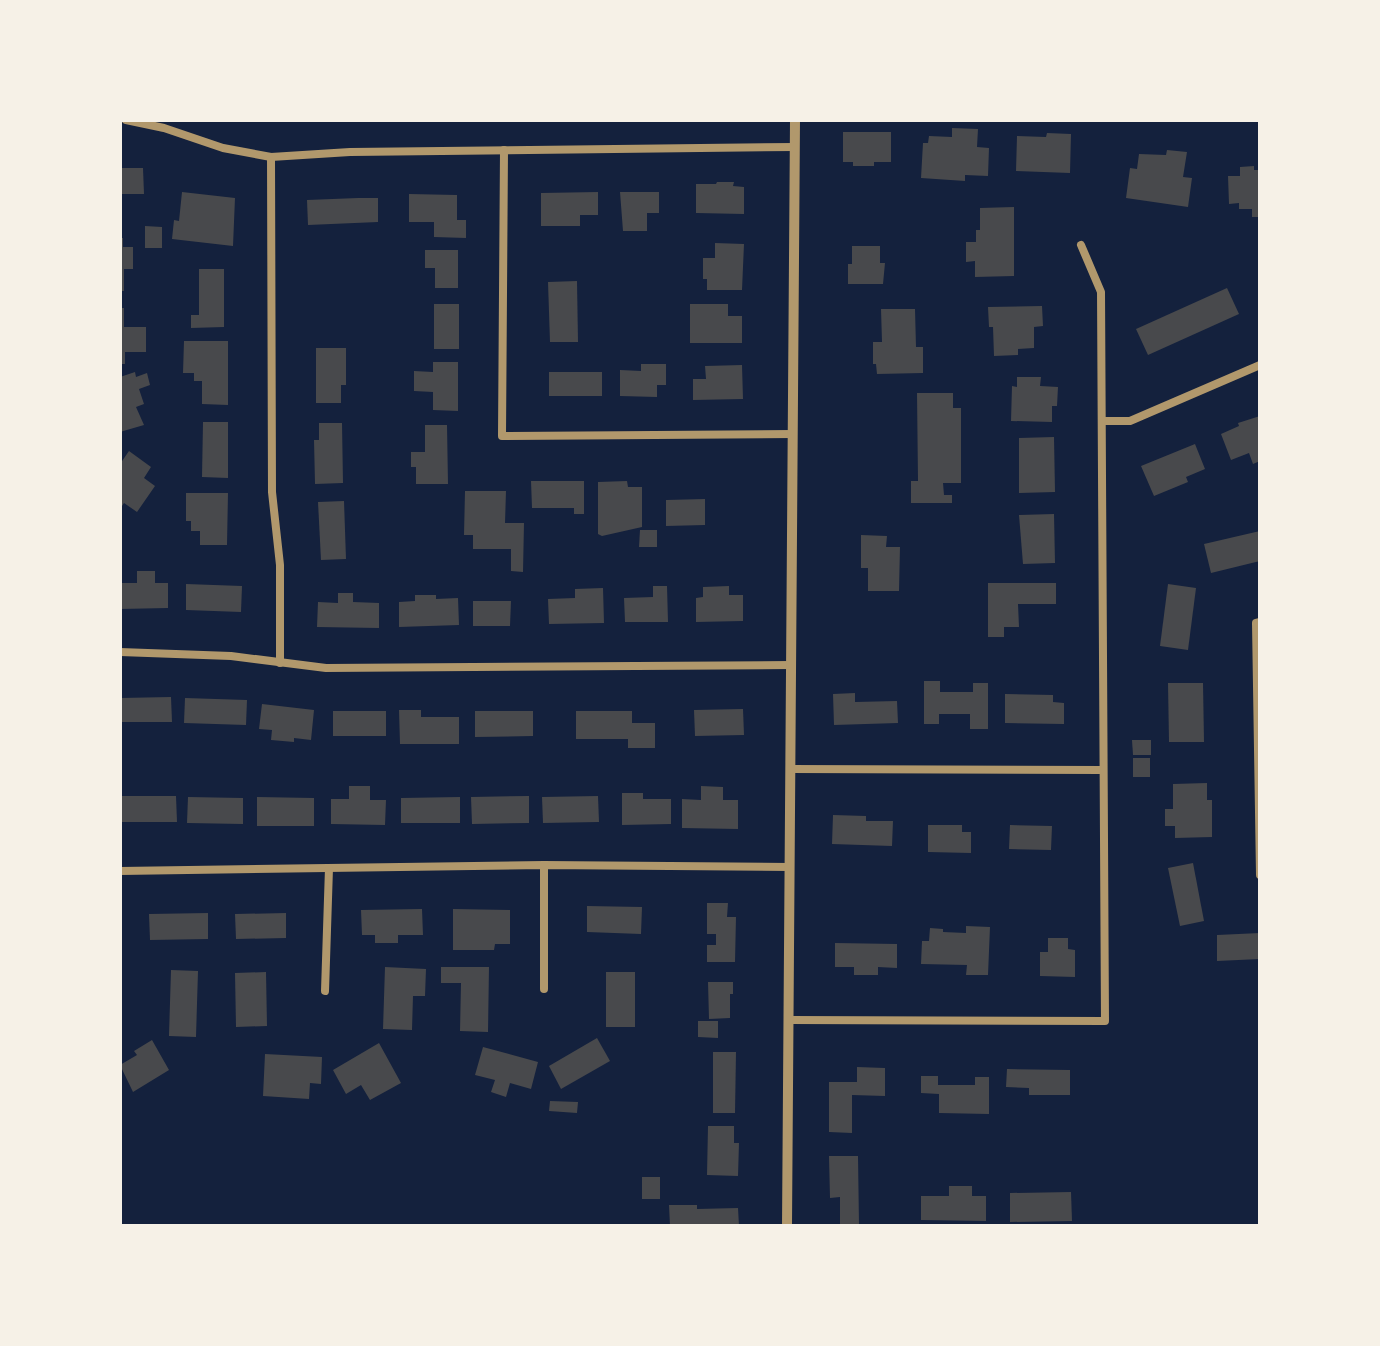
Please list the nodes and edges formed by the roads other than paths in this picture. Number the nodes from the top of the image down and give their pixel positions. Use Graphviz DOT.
graph roads {
  1 [pos="126,120"];
  2 [pos="795,120"];
  3 [pos="795,147"];
  4 [pos="504,150"];
  5 [pos="271,157"];
  6 [pos="1081,245"];
  7 [pos="1260,365"];
  8 [pos="1102,421"];
  9 [pos="793,434"];
  10 [pos="1258,623"];
  11 [pos="120,652"];
  12 [pos="280,663"];
  13 [pos="791,665"];
  14 [pos="790,769"];
  15 [pos="1103,770"];
  16 [pos="544,865"];
  17 [pos="790,867"];
  18 [pos="329,868"];
  19 [pos="120,871"];
  20 [pos="1260,875"];
  21 [pos="544,989"];
  22 [pos="325,991"];
  23 [pos="789,1020"];
  24 [pos="787,1226"];
  1 -- 5 [label="street"];
  2 -- 3 [label="street"];
  3 -- 4 [label="street"];
  3 -- 9 [label="street"];
  4 -- 5 [label="street"];
  4 -- 9 [label="street"];
  5 -- 12 [label="street"];
  6 -- 8 [label="street"];
  7 -- 8 [label="street"];
  8 -- 15 [label="street"];
  9 -- 13 [label="street"];
  10 -- 20 [label="street"];
  11 -- 12 [label="street"];
  12 -- 13 [label="street"];
  13 -- 14 [label="street"];
  14 -- 15 [label="street"];
  14 -- 17 [label="street"];
  15 -- 23 [label="street"];
  16 -- 17 [label="street"];
  16 -- 18 [label="street"];
  16 -- 21 [label="street"];
  17 -- 23 [label="street"];
  18 -- 19 [label="street"];
  18 -- 22 [label="street"];
  23 -- 24 [label="street"];
}
